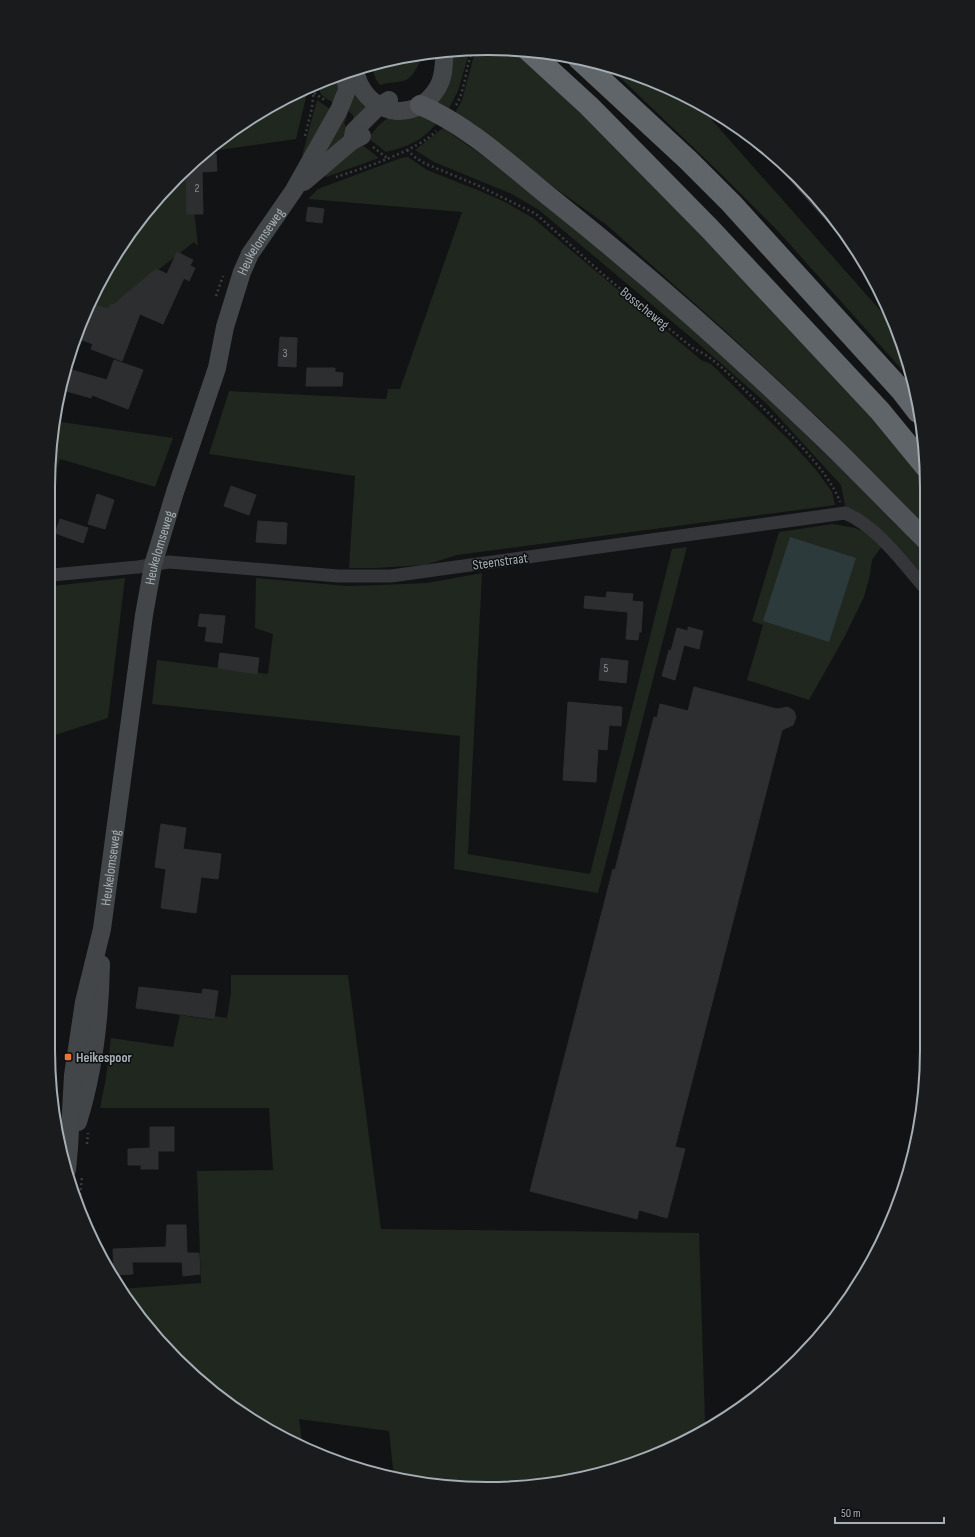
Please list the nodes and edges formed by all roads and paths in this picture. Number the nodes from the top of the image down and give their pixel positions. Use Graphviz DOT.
graph roads {
  1 [pos="445,58"];
  2 [pos="538,58"];
  3 [pos="433,59"];
  4 [pos="588,67"];
  5 [pos="357,76"];
  6 [pos="346,79"];
  7 [pos="420,105"];
  8 [pos="384,108"];
  9 [pos="407,150"];
  10 [pos="387,158"];
  11 [pos="334,178"];
  12 [pos="294,190"];
  13 [pos="912,405"];
  14 [pos="919,458"];
  15 [pos="844,513"];
  16 [pos="920,534"];
  17 [pos="153,565"];
  18 [pos="55,575"];
  19 [pos="920,581"];
  20 [pos="68,1154"];
  1 -- 7 [label="street"];
  2 -- 14 [label="highway"];
  3 -- 8 [label="street"];
  4 -- 13 [label="highway"];
  5 -- 8 [label="street"];
  6 -- 12 [label="street, Heukelomseweg"];
  7 -- 8 [label="street"];
  7 -- 16 [label="main road"];
  8 -- 12 [label="street, Heukelomseweg"];
  9 -- 15 [label="path, Bosscheweg"];
  10 -- 11 [label="path"];
  12 -- 17 [label="street, Heukelomseweg"];
  15 -- 17 [label="street, Steenstraat"];
  15 -- 19 [label="street"];
  17 -- 18 [label="street, Steenstraat"];
  17 -- 20 [label="street, Heukelomseweg"];
}
